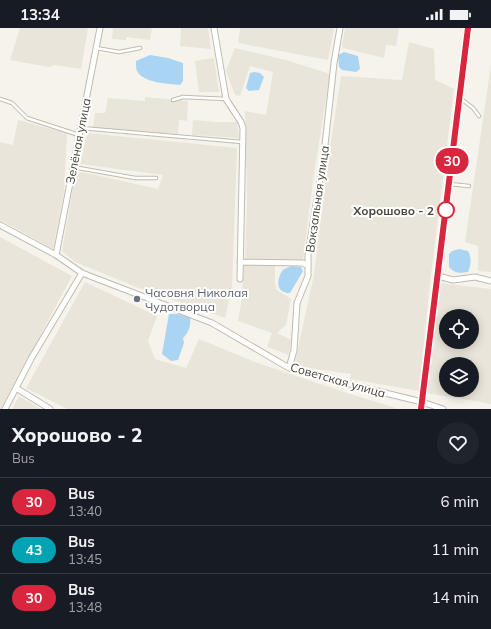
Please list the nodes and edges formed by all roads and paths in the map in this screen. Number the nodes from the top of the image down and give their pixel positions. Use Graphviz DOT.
graph roads {
  1 [pos="100,28"];
  2 [pos="214,28"];
  3 [pos="340,28"];
  4 [pos="468,28"];
  5 [pos="96,48"];
  6 [pos="140,48"];
  7 [pos="460,98"];
  8 [pos="0,99"];
  9 [pos="226,99"];
  10 [pos="173,100"];
  11 [pos="479,116"];
  12 [pos="80,128"];
  13 [pos="79,135"];
  14 [pos="242,142"];
  15 [pos="73,167"];
  16 [pos="156,178"];
  17 [pos="449,184"];
  18 [pos="469,186"];
  19 [pos="0,225"];
  20 [pos="56,255"];
  21 [pos="240,262"];
  22 [pos="308,266"];
  23 [pos="82,273"];
  24 [pos="438,276"];
  25 [pos="240,279"];
  26 [pos="491,281"];
  27 [pos="289,368"];
  28 [pos="16,388"];
  29 [pos="422,402"];
  30 [pos="5,409"];
  31 [pos="50,409"];
  32 [pos="421,409"];
  33 [pos="443,409"];
  1 -- 5 [label="street, Зелёная улица"];
  2 -- 9 [label="street"];
  3 -- 22 [label="street, Вокзальная улица"];
  4 -- 7 [label="street"];
  5 -- 6 [label="lane"];
  5 -- 12 [label="street, Зелёная улица"];
  7 -- 11 [label="lane"];
  7 -- 17 [label="street"];
  8 -- 13 [label="lane"];
  9 -- 10 [label="lane"];
  9 -- 14 [label="street"];
  12 -- 13 [label="street, Зелёная улица"];
  12 -- 14 [label="lane"];
  13 -- 15 [label="street, Зелёная улица"];
  14 -- 21 [label="street"];
  15 -- 16 [label="lane"];
  15 -- 20 [label="street, Зелёная улица"];
  17 -- 18 [label="lane"];
  17 -- 24 [label="street"];
  19 -- 20 [label="street, Советская улица"];
  20 -- 23 [label="street, Советская улица"];
  21 -- 22 [label="street"];
  21 -- 25 [label="street"];
  22 -- 27 [label="street, Вокзальная улица"];
  23 -- 27 [label="street, Советская улица"];
  23 -- 28 [label="street"];
  24 -- 26 [label="street"];
  24 -- 29 [label="street"];
  27 -- 29 [label="street, Советская улица"];
  28 -- 30 [label="street"];
  28 -- 31 [label="street"];
  29 -- 32 [label="street"];
  29 -- 33 [label="street, Советская улица"];
}
